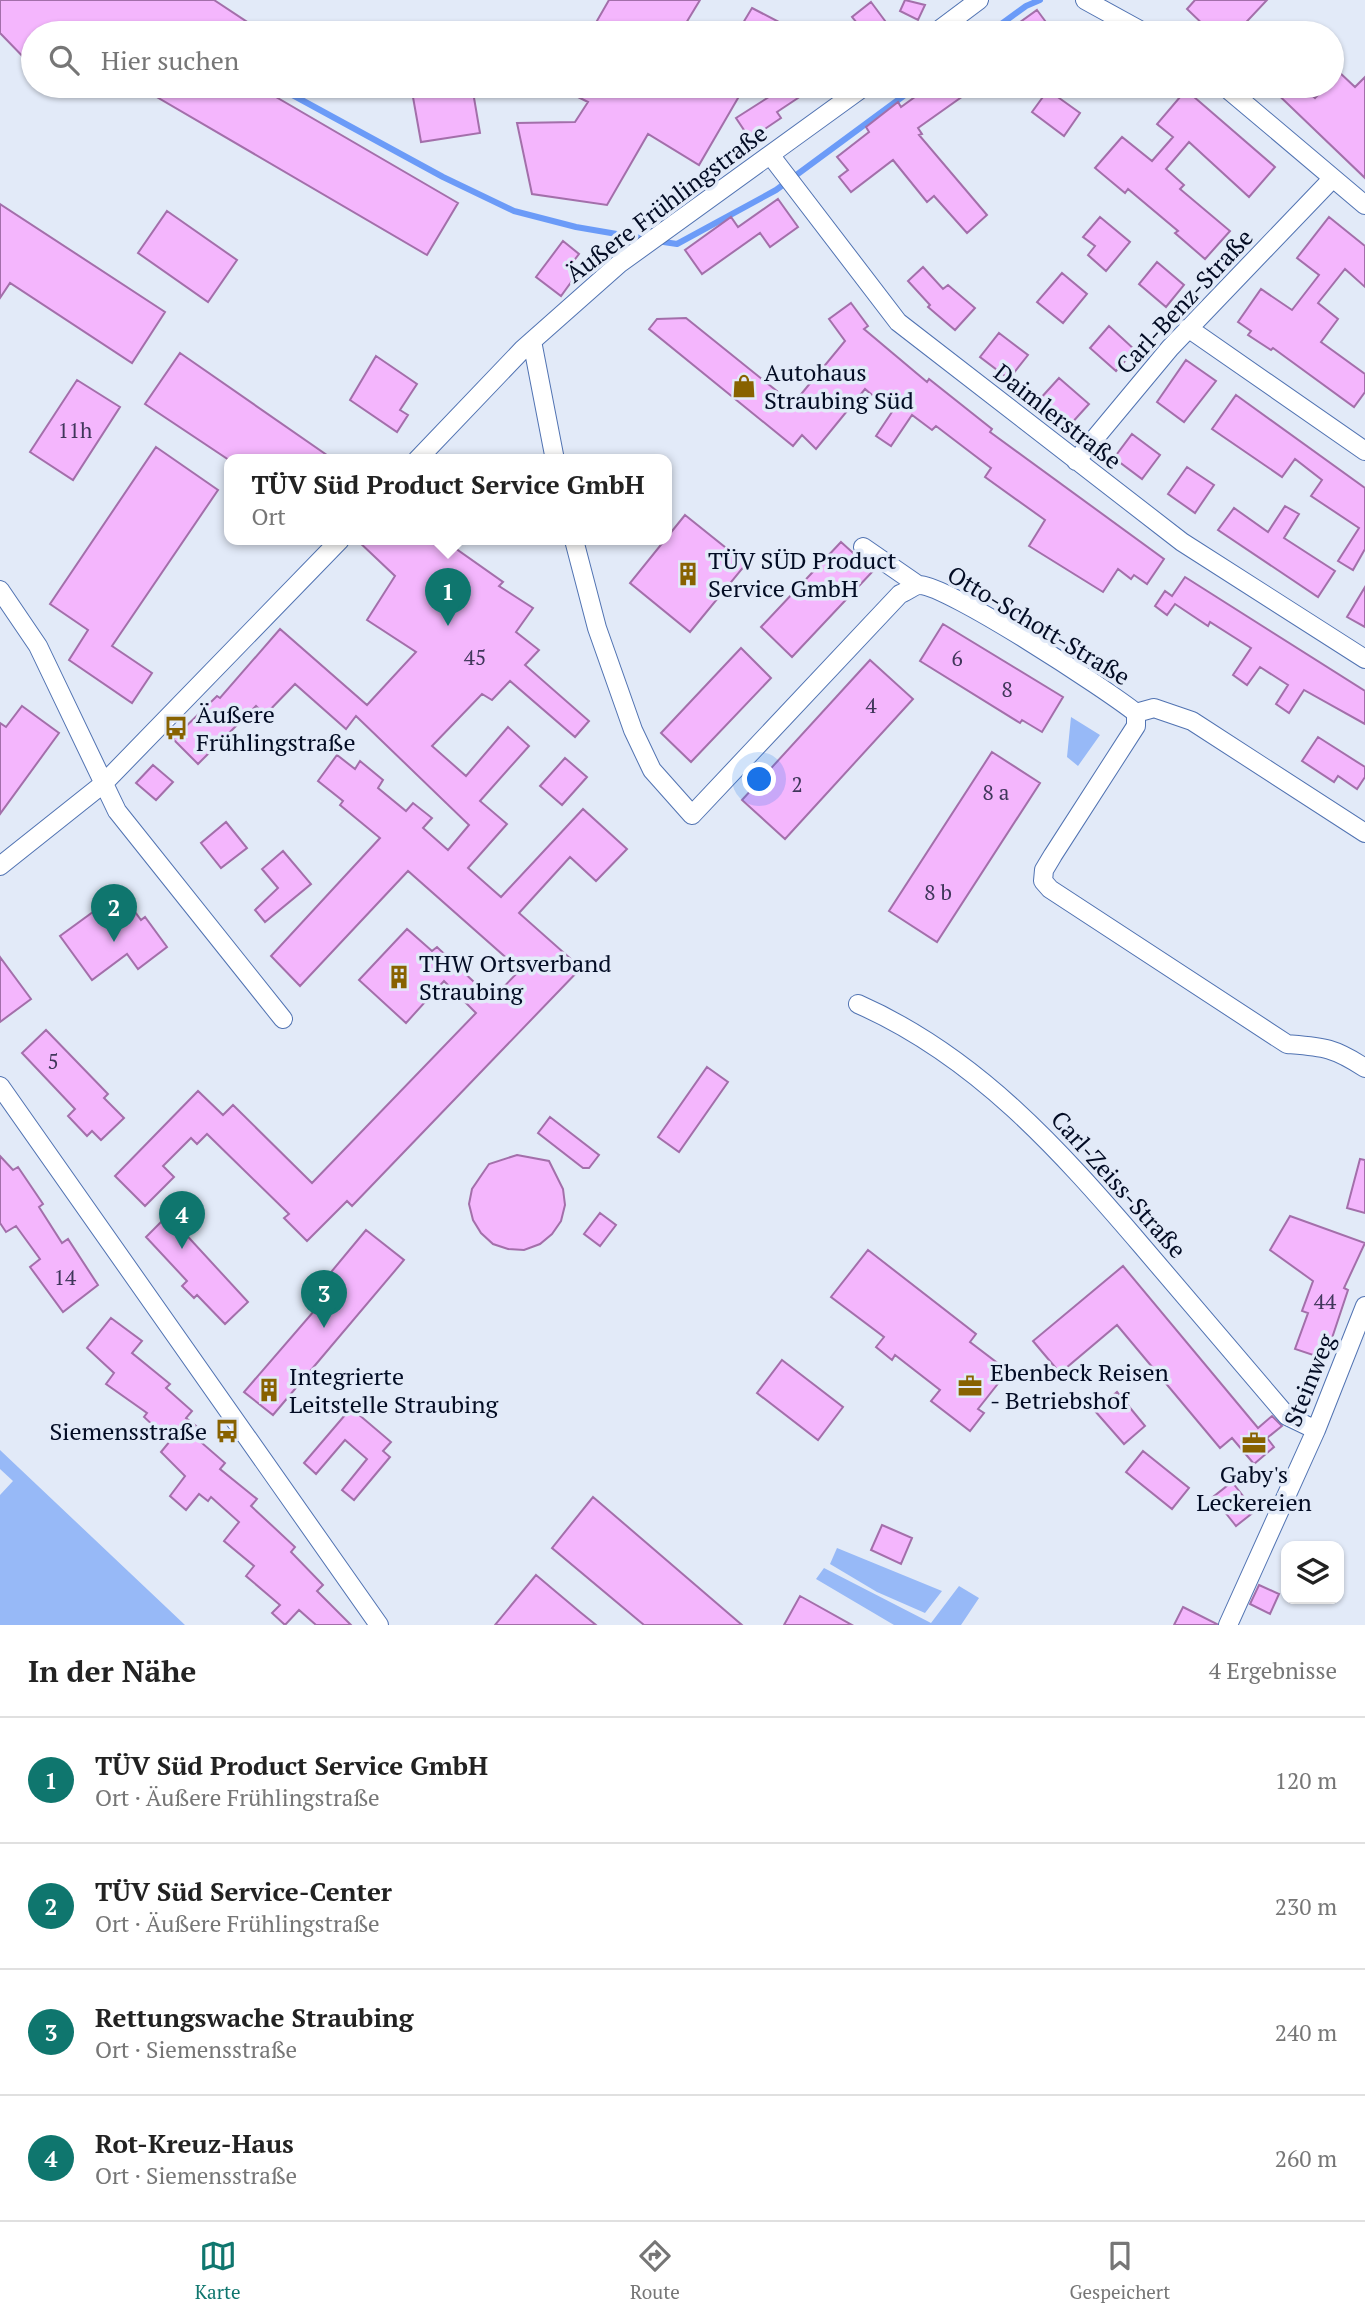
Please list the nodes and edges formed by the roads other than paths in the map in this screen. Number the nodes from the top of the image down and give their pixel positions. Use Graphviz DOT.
graph roads {
  1 [pos="979,0"];
  2 [pos="1085,0"];
  3 [pos="951,21"];
  4 [pos="1123,21"];
  5 [pos="849,98"];
  6 [pos="1238,98"];
  7 [pos="771,156"];
  8 [pos="1333,178"];
  9 [pos="1365,205"];
  10 [pos="1188,328"];
  11 [pos="532,341"];
  12 [pos="1365,451"];
  13 [pos="422,454"];
  14 [pos="554,454"];
  15 [pos="1076,461"];
  16 [pos="335,545"];
  17 [pos="575,545"];
  18 [pos="863,547"];
  19 [pos="918,585"];
  20 [pos="0,590"];
  21 [pos="1365,659"];
  22 [pos="1136,713"];
  23 [pos="103,784"];
  24 [pos="1365,833"];
  25 [pos="0,866"];
  26 [pos="858,1004"];
  27 [pos="284,1019"];
  28 [pos="1365,1068"];
  29 [pos="0,1086"];
  30 [pos="1365,1306"];
  31 [pos="1316,1430"];
  32 [pos="379,1625"];
  33 [pos="1228,1625"];
  1 -- 3 [label="street"];
  2 -- 4 [label="street"];
  5 -- 7 [label="street, Äußere Frühlingstraße"];
  6 -- 8 [label="street"];
  7 -- 11 [label="street, Äußere Frühlingstraße"];
  7 -- 15 [label="street, Daimlerstraße"];
  8 -- 9 [label="street"];
  8 -- 10 [label="street, Carl-Benz-Straße"];
  10 -- 12 [label="street"];
  10 -- 15 [label="street, Carl-Benz-Straße"];
  11 -- 13 [label="street, Äußere Frühlingstraße"];
  11 -- 14 [label="street"];
  15 -- 21 [label="street, Daimlerstraße"];
  16 -- 23 [label="street"];
  17 -- 19 [label="street, Otto-Schott-Straße"];
  18 -- 19 [label="street"];
  19 -- 22 [label="street, Otto-Schott-Straße"];
  20 -- 23 [label="street"];
  22 -- 24 [label="street"];
  22 -- 28 [label="street, Otto-Schott-Straße"];
  23 -- 25 [label="street"];
  23 -- 27 [label="street"];
  26 -- 31 [label="street, Carl-Zeiss-Straße"];
  29 -- 32 [label="street"];
  30 -- 31 [label="street, Steinweg"];
  31 -- 33 [label="street, Steinweg"];
}
